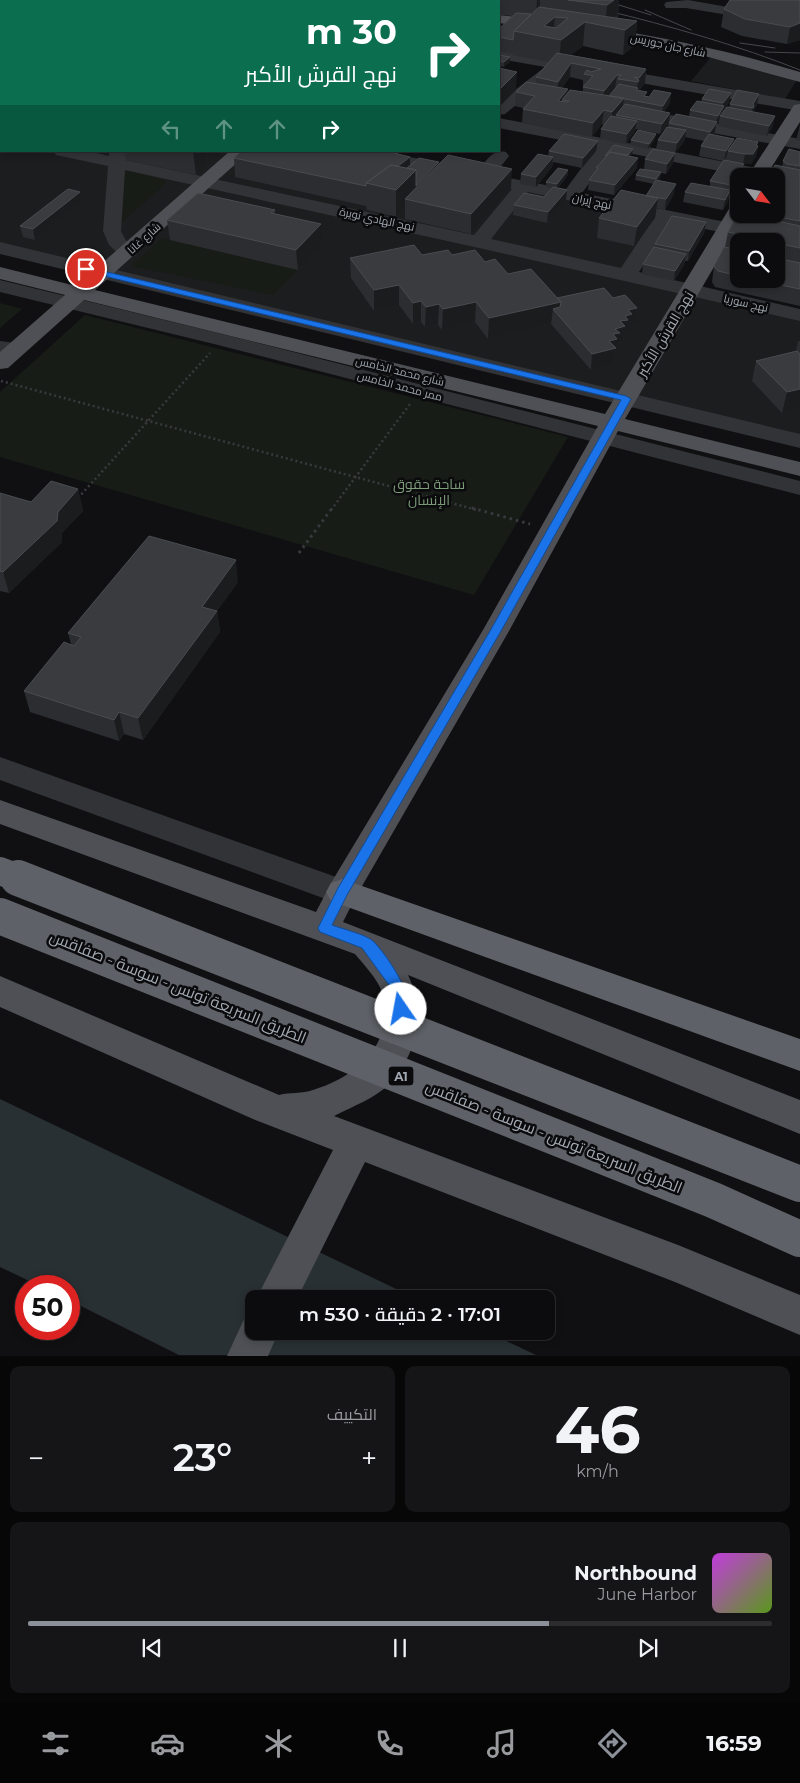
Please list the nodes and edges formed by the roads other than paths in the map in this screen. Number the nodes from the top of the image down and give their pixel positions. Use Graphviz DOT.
graph roads {
  1 [pos="695,2"];
  2 [pos="671,5"];
  3 [pos="732,6"];
  4 [pos="500,19"];
  5 [pos="717,26"];
  6 [pos="562,27"];
  7 [pos="580,30"];
  8 [pos="500,54"];
  9 [pos="517,58"];
  10 [pos="792,59"];
  11 [pos="747,63"];
  12 [pos="557,65"];
  13 [pos="505,71"];
  14 [pos="800,77"];
  15 [pos="520,93"];
  16 [pos="540,96"];
  17 [pos="800,107"];
  18 [pos="500,109"];
  19 [pos="616,110"];
  20 [pos="500,123"];
  21 [pos="779,140"];
  22 [pos="800,144"];
  23 [pos="608,145"];
  24 [pos="71,152"];
  25 [pos="240,152"];
  26 [pos="357,152"];
  27 [pos="412,152"];
  28 [pos="430,152"];
  29 [pos="500,156"];
  30 [pos="117,157"];
  31 [pos="771,168"];
  32 [pos="730,172"];
  33 [pos="482,178"];
  34 [pos="206,182"];
  35 [pos="524,186"];
  36 [pos="570,196"];
  37 [pos="665,216"];
  38 [pos="730,223"];
  39 [pos="727,228"];
  40 [pos="479,242"];
  41 [pos="800,243"];
  42 [pos="0,248"];
  43 [pos="128,252"];
  44 [pos="0,263"];
  45 [pos="0,273"];
  46 [pos="627,275"];
  47 [pos="0,286"];
  48 [pos="86,289"];
  49 [pos="691,290"];
  50 [pos="800,315"];
  51 [pos="5,353"];
  52 [pos="615,418"];
  53 [pos="800,440"];
  54 [pos="800,457"];
  55 [pos="800,469"];
  56 [pos="800,488"];
  57 [pos="0,768"];
  58 [pos="0,812"];
  59 [pos="0,871"];
  60 [pos="342,892"];
  61 [pos="0,916"];
  62 [pos="324,928"];
  63 [pos="367,944"];
  64 [pos="0,991"];
  65 [pos="800,1055"];
  66 [pos="279,1111"];
  67 [pos="800,1117"];
  68 [pos="356,1142"];
  69 [pos="800,1184"];
  70 [pos="800,1239"];
  71 [pos="280,1290"];
  72 [pos="800,1315"];
  73 [pos="255,1340"];
  74 [pos="247,1356"];
  1 -- 2 [label="street"];
  1 -- 3 [label="street"];
  3 -- 5 [label="street"];
  4 -- 6 [label="main road"];
  7 -- 11 [label="main road, شارع جان جوريس"];
  8 -- 9 [label="street"];
  9 -- 12 [label="street"];
  9 -- 13 [label="street"];
  10 -- 11 [label="main road"];
  11 -- 14 [label="main road, شارع جان جوريس"];
  12 -- 15 [label="street"];
  12 -- 17 [label="street"];
  15 -- 16 [label="street"];
  15 -- 18 [label="street"];
  17 -- 21 [label="main road"];
  19 -- 21 [label="street"];
  20 -- 23 [label="street"];
  21 -- 22 [label="street"];
  21 -- 31 [label="main road"];
  23 -- 32 [label="street"];
  23 -- 36 [label="street"];
  24 -- 30 [label="street, نهج الهادي نويرة"];
  25 -- 34 [label="main road, شارع غانا"];
  26 -- 33 [label="street, نهج إيران"];
  27 -- 28 [label="street"];
  29 -- 33 [label="street"];
  30 -- 34 [label="street, نهج الهادي نويرة"];
  30 -- 43 [label="street"];
  33 -- 35 [label="street, نهج إيران"];
  34 -- 40 [label="street, نهج الهادي نويرة"];
  34 -- 43 [label="main road, شارع غانا"];
  35 -- 36 [label="street, نهج إيران"];
  35 -- 40 [label="street"];
  36 -- 37 [label="street, نهج إيران"];
  37 -- 39 [label="street, نهج إيران"];
  37 -- 46 [label="street"];
  38 -- 39 [label="main road, نهج القرش الأكبر"];
  39 -- 41 [label="street, نهج إيران"];
  39 -- 49 [label="main road, نهج القرش الأكبر"];
  40 -- 46 [label="street, نهج الهادي نويرة"];
  42 -- 48 [label="street, شارع محمد الخامس"];
  43 -- 48 [label="main road, شارع غانا"];
  44 -- 48 [label="main road, شارع محمد الخامس"];
  45 -- 48 [label="main road, شارع محمد الخامس"];
  46 -- 49 [label="street, نهج الهادي نويرة"];
  47 -- 48 [label="street, ممر محمد الخامس"];
  48 -- 51 [label="main road, شارع غانا"];
  48 -- 52 [label="main road, شارع محمد الخامس"];
  48 -- 52 [label="street, شارع محمد الخامس"];
  48 -- 52 [label="street, ممر محمد الخامس"];
  49 -- 50 [label="street, نهج سوريا"];
  49 -- 52 [label="main road, نهج القرش الأكبر"];
  52 -- 53 [label="street, شارع محمد الخامس"];
  52 -- 54 [label="main road, شارع محمد الخامس"];
  52 -- 55 [label="main road, شارع محمد الخامس"];
  52 -- 56 [label="street, ممر محمد الخامس"];
  52 -- 60 [label="main road, نهج القرش الأكبر"];
  57 -- 60 [label="street"];
  58 -- 62 [label="main road"];
  59 -- 69 [label="highway, bridge"];
  60 -- 62 [label="main road, نهج القرش الأكبر"];
  60 -- 65 [label="highway"];
  61 -- 70 [label="highway, الطريق السريعة تونس - سوسة - صفاقس / A1, bridge"];
  62 -- 63 [label="main road"];
  63 -- 66 [label="main road"];
  63 -- 67 [label="main road"];
  64 -- 66 [label="main road"];
  66 -- 68 [label="main road"];
  68 -- 71 [label="main road"];
  68 -- 72 [label="main road"];
  73 -- 74 [label="main road"];
}
